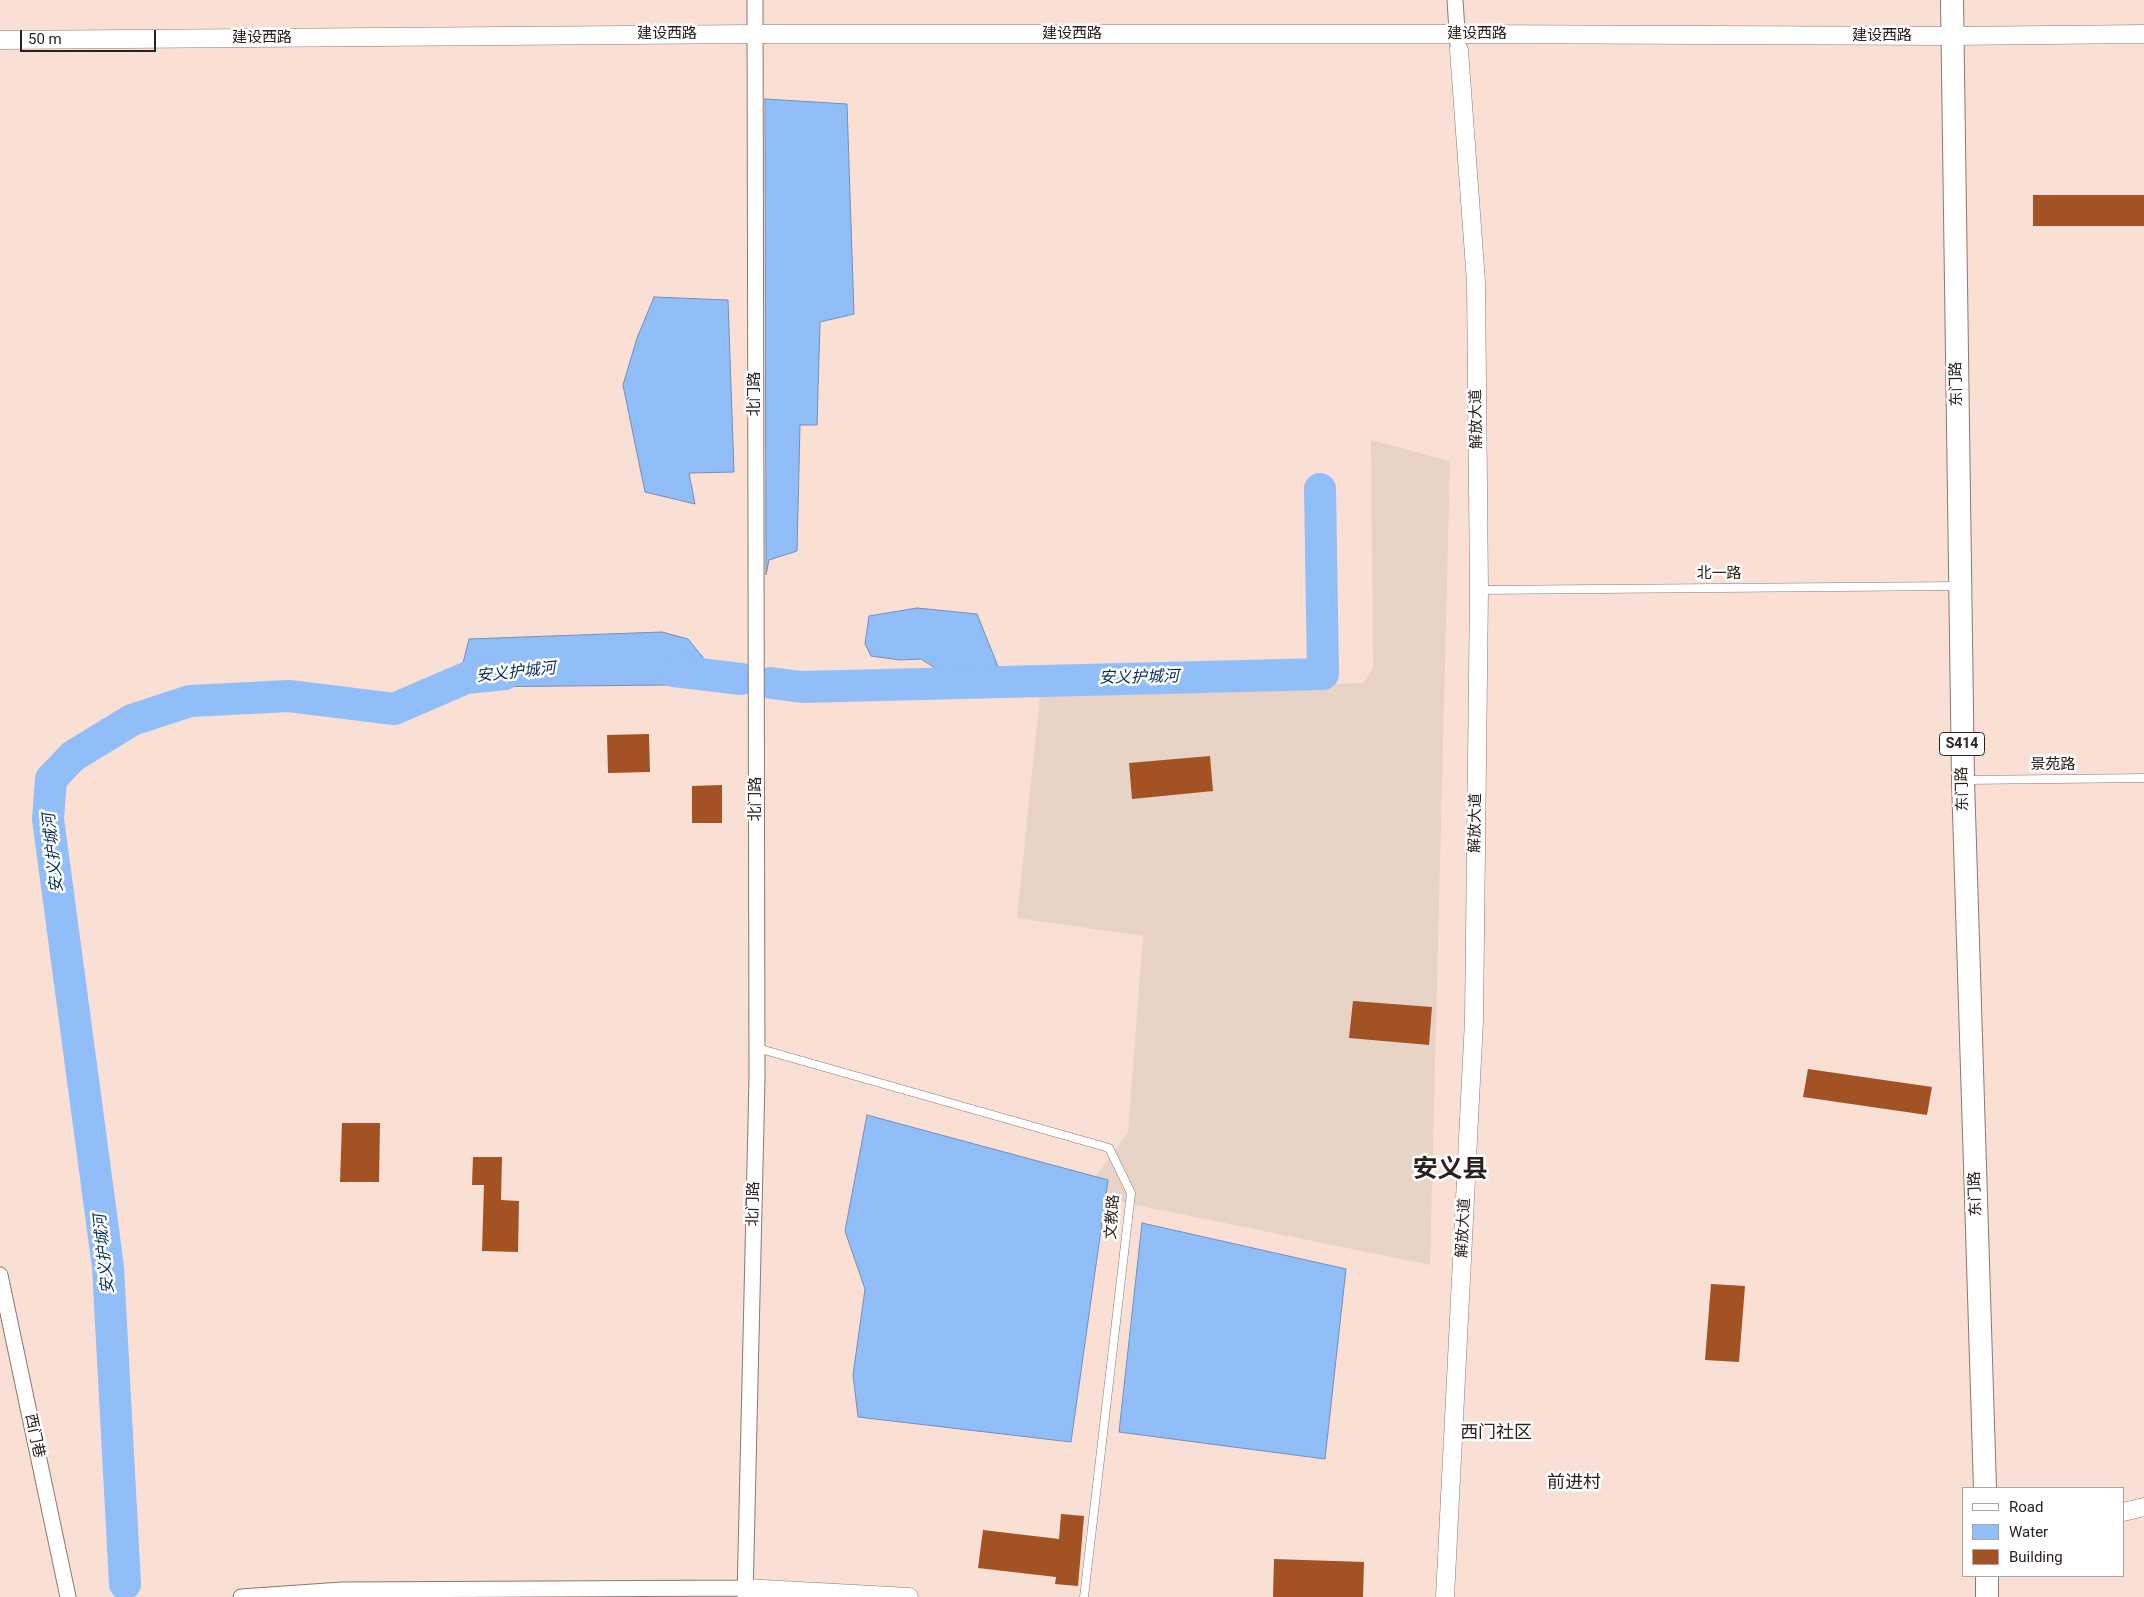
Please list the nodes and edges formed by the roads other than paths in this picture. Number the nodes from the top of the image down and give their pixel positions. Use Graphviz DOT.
graph roads {
  1 [pos="755,0"];
  2 [pos="1455,0"];
  3 [pos="1952,0"];
  4 [pos="755,34"];
  5 [pos="2144,34"];
  6 [pos="1952,36"];
  7 [pos="0,40"];
  8 [pos="1458,42"];
  9 [pos="1960,586"];
  10 [pos="1479,590"];
  11 [pos="2144,778"];
  12 [pos="1962,780"];
  13 [pos="757,1048"];
  14 [pos="0,1275"];
  15 [pos="1985,1487"];
  16 [pos="2144,1507"];
  17 [pos="2124,1512"];
  18 [pos="1987,1577"];
  19 [pos="745,1593"];
  20 [pos="68,1597"];
  21 [pos="241,1597"];
  22 [pos="908,1597"];
  23 [pos="1084,1597"];
  24 [pos="1445,1597"];
  25 [pos="1987,1597"];
  1 -- 4 [label="street, 北门路"];
  2 -- 8 [label="street"];
  3 -- 6 [label="main road, 东门路 / S414"];
  4 -- 7 [label="street, 建设西路"];
  4 -- 8 [label="street, 建设西路"];
  4 -- 13 [label="street, 北门路"];
  5 -- 6 [label="street, 建设西路"];
  6 -- 8 [label="street, 建设西路"];
  6 -- 9 [label="main road, 东门路 / S414"];
  8 -- 10 [label="street, 解放大道"];
  9 -- 10 [label="lane, 北一路"];
  9 -- 12 [label="main road, 东门路 / S414"];
  10 -- 24 [label="street, 解放大道"];
  11 -- 12 [label="lane, 景苑路"];
  12 -- 15 [label="main road, 东门路 / S414"];
  13 -- 19 [label="street, 北门路"];
  13 -- 23 [label="lane, 文教路"];
  14 -- 20 [label="street, 西门巷"];
  16 -- 17 [label="street"];
  18 -- 25 [label="main road"];
  19 -- 21 [label="street"];
  19 -- 22 [label="street"];
}
